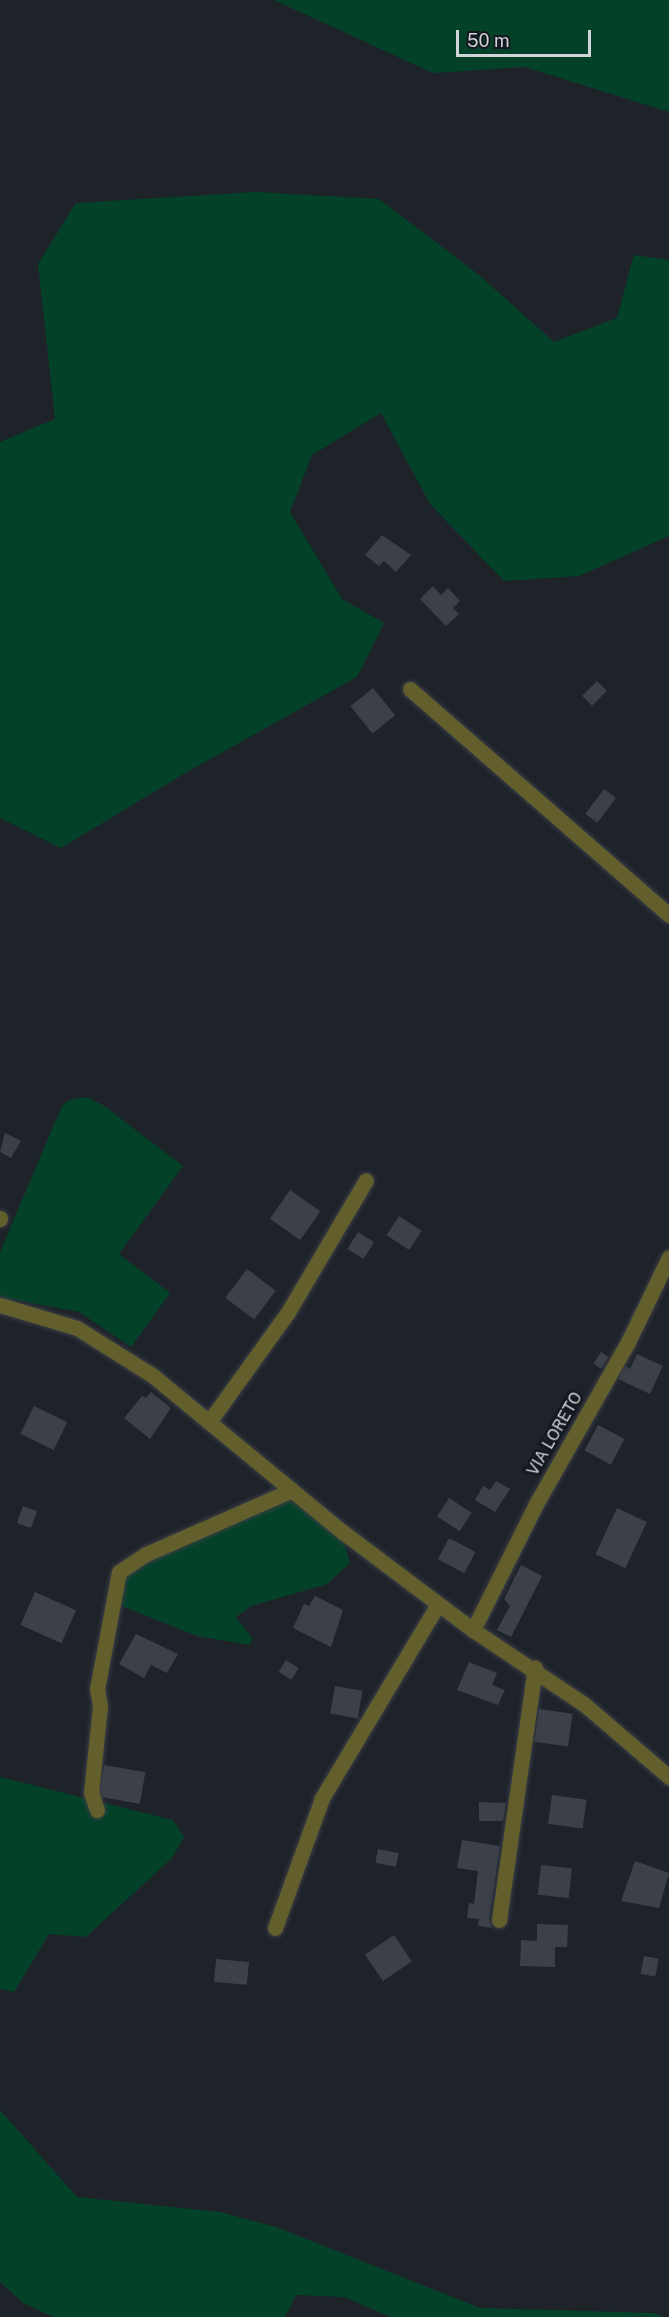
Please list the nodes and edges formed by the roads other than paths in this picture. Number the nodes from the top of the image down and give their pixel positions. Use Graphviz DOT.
graph roads {
  1 [pos="410,689"];
  2 [pos="669,915"];
  3 [pos="366,1180"];
  4 [pos="669,1257"];
  5 [pos="0,1305"];
  6 [pos="209,1422"];
  7 [pos="292,1490"];
  8 [pos="438,1604"];
  9 [pos="473,1630"];
  10 [pos="535,1668"];
  11 [pos="669,1778"];
  12 [pos="97,1810"];
  13 [pos="499,1920"];
  14 [pos="275,1928"];
  1 -- 2 [label="street"];
  3 -- 6 [label="street"];
  4 -- 9 [label="street, VIA LORETO"];
  5 -- 6 [label="street"];
  6 -- 7 [label="street"];
  7 -- 8 [label="street"];
  7 -- 12 [label="street"];
  8 -- 9 [label="street"];
  8 -- 14 [label="street"];
  9 -- 10 [label="street"];
  10 -- 11 [label="street"];
  10 -- 13 [label="street"];
}
